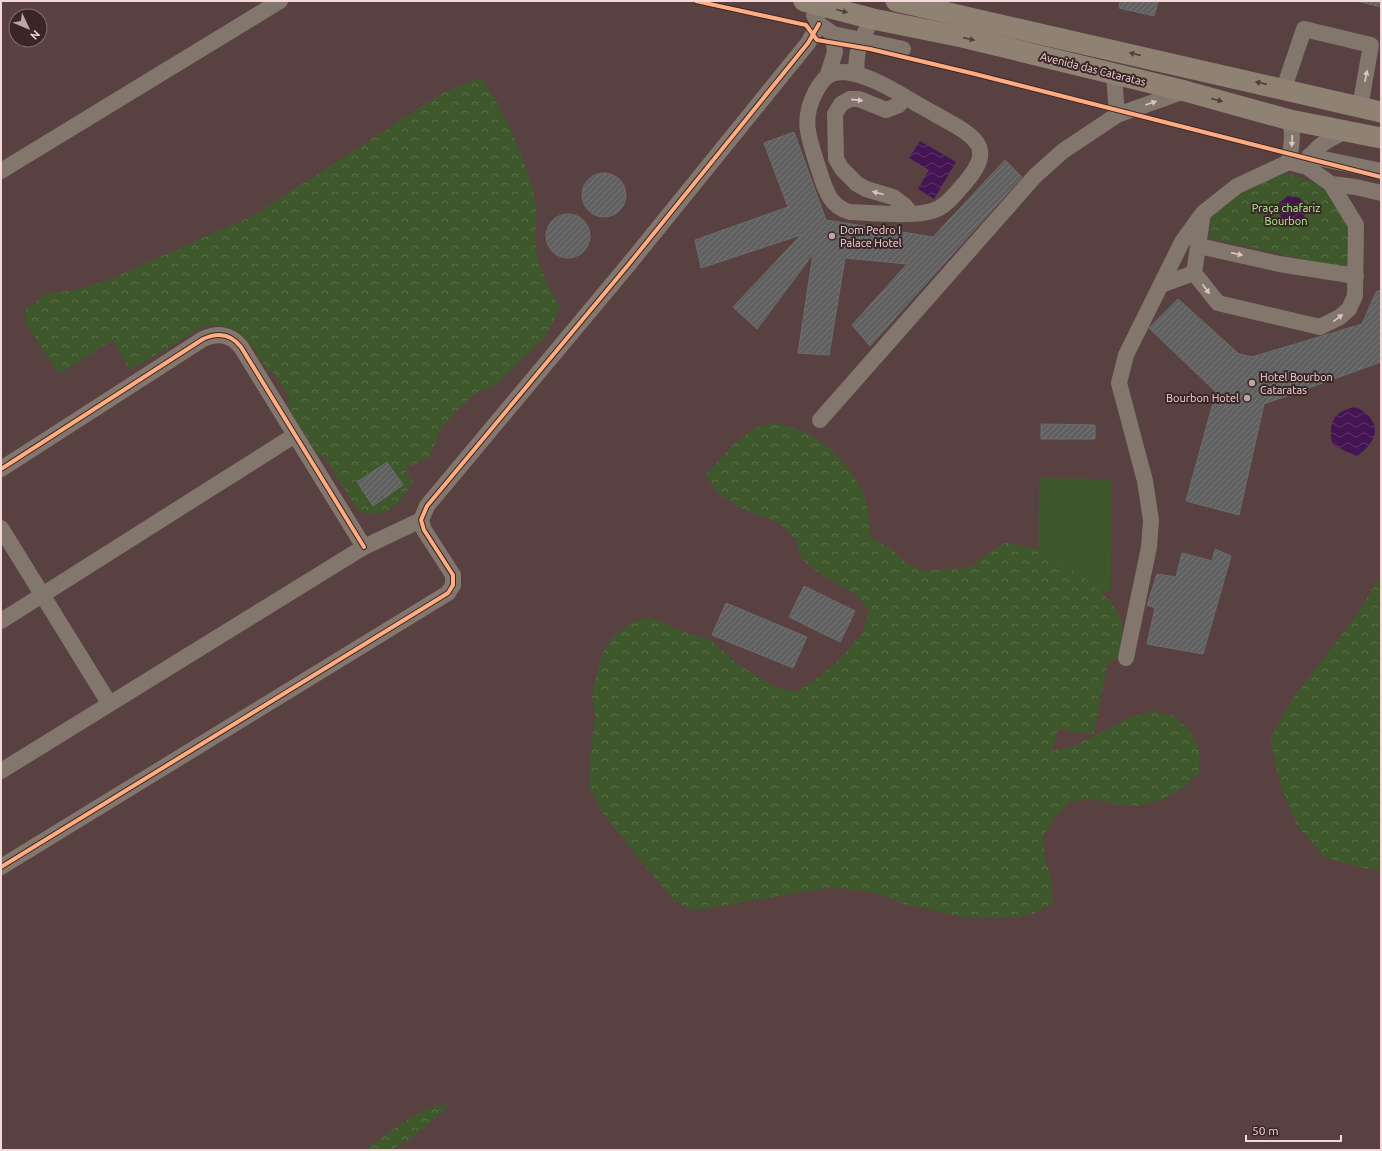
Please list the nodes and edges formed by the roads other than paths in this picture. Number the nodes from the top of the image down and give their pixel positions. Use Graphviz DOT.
graph roads {
  1 [pos="280,1"];
  2 [pos="896,1"];
  3 [pos="807,2"];
  4 [pos="873,19"];
  5 [pos="819,24"];
  6 [pos="833,34"];
  7 [pos="863,40"];
  8 [pos="903,49"];
  9 [pos="828,74"];
  10 [pos="857,74"];
  11 [pos="1114,75"];
  12 [pos="1284,88"];
  13 [pos="1185,91"];
  14 [pos="905,97"];
  15 [pos="1360,107"];
  16 [pos="1381,112"];
  17 [pos="1118,115"];
  18 [pos="1290,120"];
  19 [pos="1347,131"];
  20 [pos="1381,138"];
  21 [pos="1289,162"];
  22 [pos="1308,162"];
  23 [pos="1,171"];
  24 [pos="1381,171"];
  25 [pos="1331,184"];
  26 [pos="1381,193"];
  27 [pos="910,213"];
  28 [pos="1203,213"];
  29 [pos="1199,246"];
  30 [pos="1194,272"];
  31 [pos="1356,276"];
  32 [pos="1161,285"];
  33 [pos="820,420"];
  34 [pos="296,435"];
  35 [pos="1,469"];
  36 [pos="421,520"];
  37 [pos="1,528"];
  38 [pos="364,547"];
  39 [pos="42,595"];
  40 [pos="1,621"];
  41 [pos="1126,658"];
  42 [pos="109,704"];
  43 [pos="1,771"];
  44 [pos="1,867"];
  1 -- 23 [label="street"];
  12 -- 2 [label="main road, Avenida das Cataratas, one-way"];
  3 -- 4 [label="main road, Avenida das Cataratas, one-way"];
  3 -- 5 [label="street"];
  4 -- 7 [label="street"];
  4 -- 11 [label="main road, Avenida das Cataratas, one-way"];
  5 -- 6 [label="street"];
  5 -- 36 [label="street"];
  6 -- 7 [label="street"];
  6 -- 9 [label="street"];
  7 -- 8 [label="street"];
  7 -- 10 [label="street"];
  9 -- 10 [label="street"];
  9 -- 27 [label="street"];
  10 -- 14 [label="street"];
  11 -- 13 [label="main road, Avenida das Cataratas"];
  11 -- 17 [label="street"];
  12 -- 15 [label="main road, Avenida das Cataratas"];
  15 -- 12 [label="street, one-way"];
  17 -- 13 [label="street, one-way"];
  13 -- 18 [label="main road, Avenida das Cataratas, one-way"];
  14 -- 27 [label="street"];
  27 -- 14 [label="street, one-way"];
  15 -- 16 [label="main road, Avenida das Cataratas"];
  15 -- 18 [label="main road"];
  17 -- 33 [label="street"];
  18 -- 19 [label="main road, Avenida das Cataratas"];
  18 -- 21 [label="street, one-way"];
  19 -- 20 [label="main road, Avenida das Cataratas"];
  19 -- 22 [label="street"];
  21 -- 22 [label="street"];
  21 -- 28 [label="street"];
  22 -- 24 [label="street"];
  22 -- 25 [label="street"];
  25 -- 26 [label="street"];
  25 -- 31 [label="street"];
  28 -- 29 [label="street"];
  28 -- 32 [label="street"];
  29 -- 30 [label="street"];
  29 -- 31 [label="street, one-way"];
  30 -- 31 [label="street, one-way"];
  30 -- 32 [label="street"];
  32 -- 41 [label="street"];
  34 -- 35 [label="street"];
  34 -- 38 [label="street"];
  34 -- 39 [label="street"];
  36 -- 38 [label="street"];
  36 -- 44 [label="street"];
  37 -- 39 [label="street"];
  38 -- 42 [label="street"];
  39 -- 40 [label="street"];
  39 -- 42 [label="street"];
  42 -- 43 [label="street"];
}
